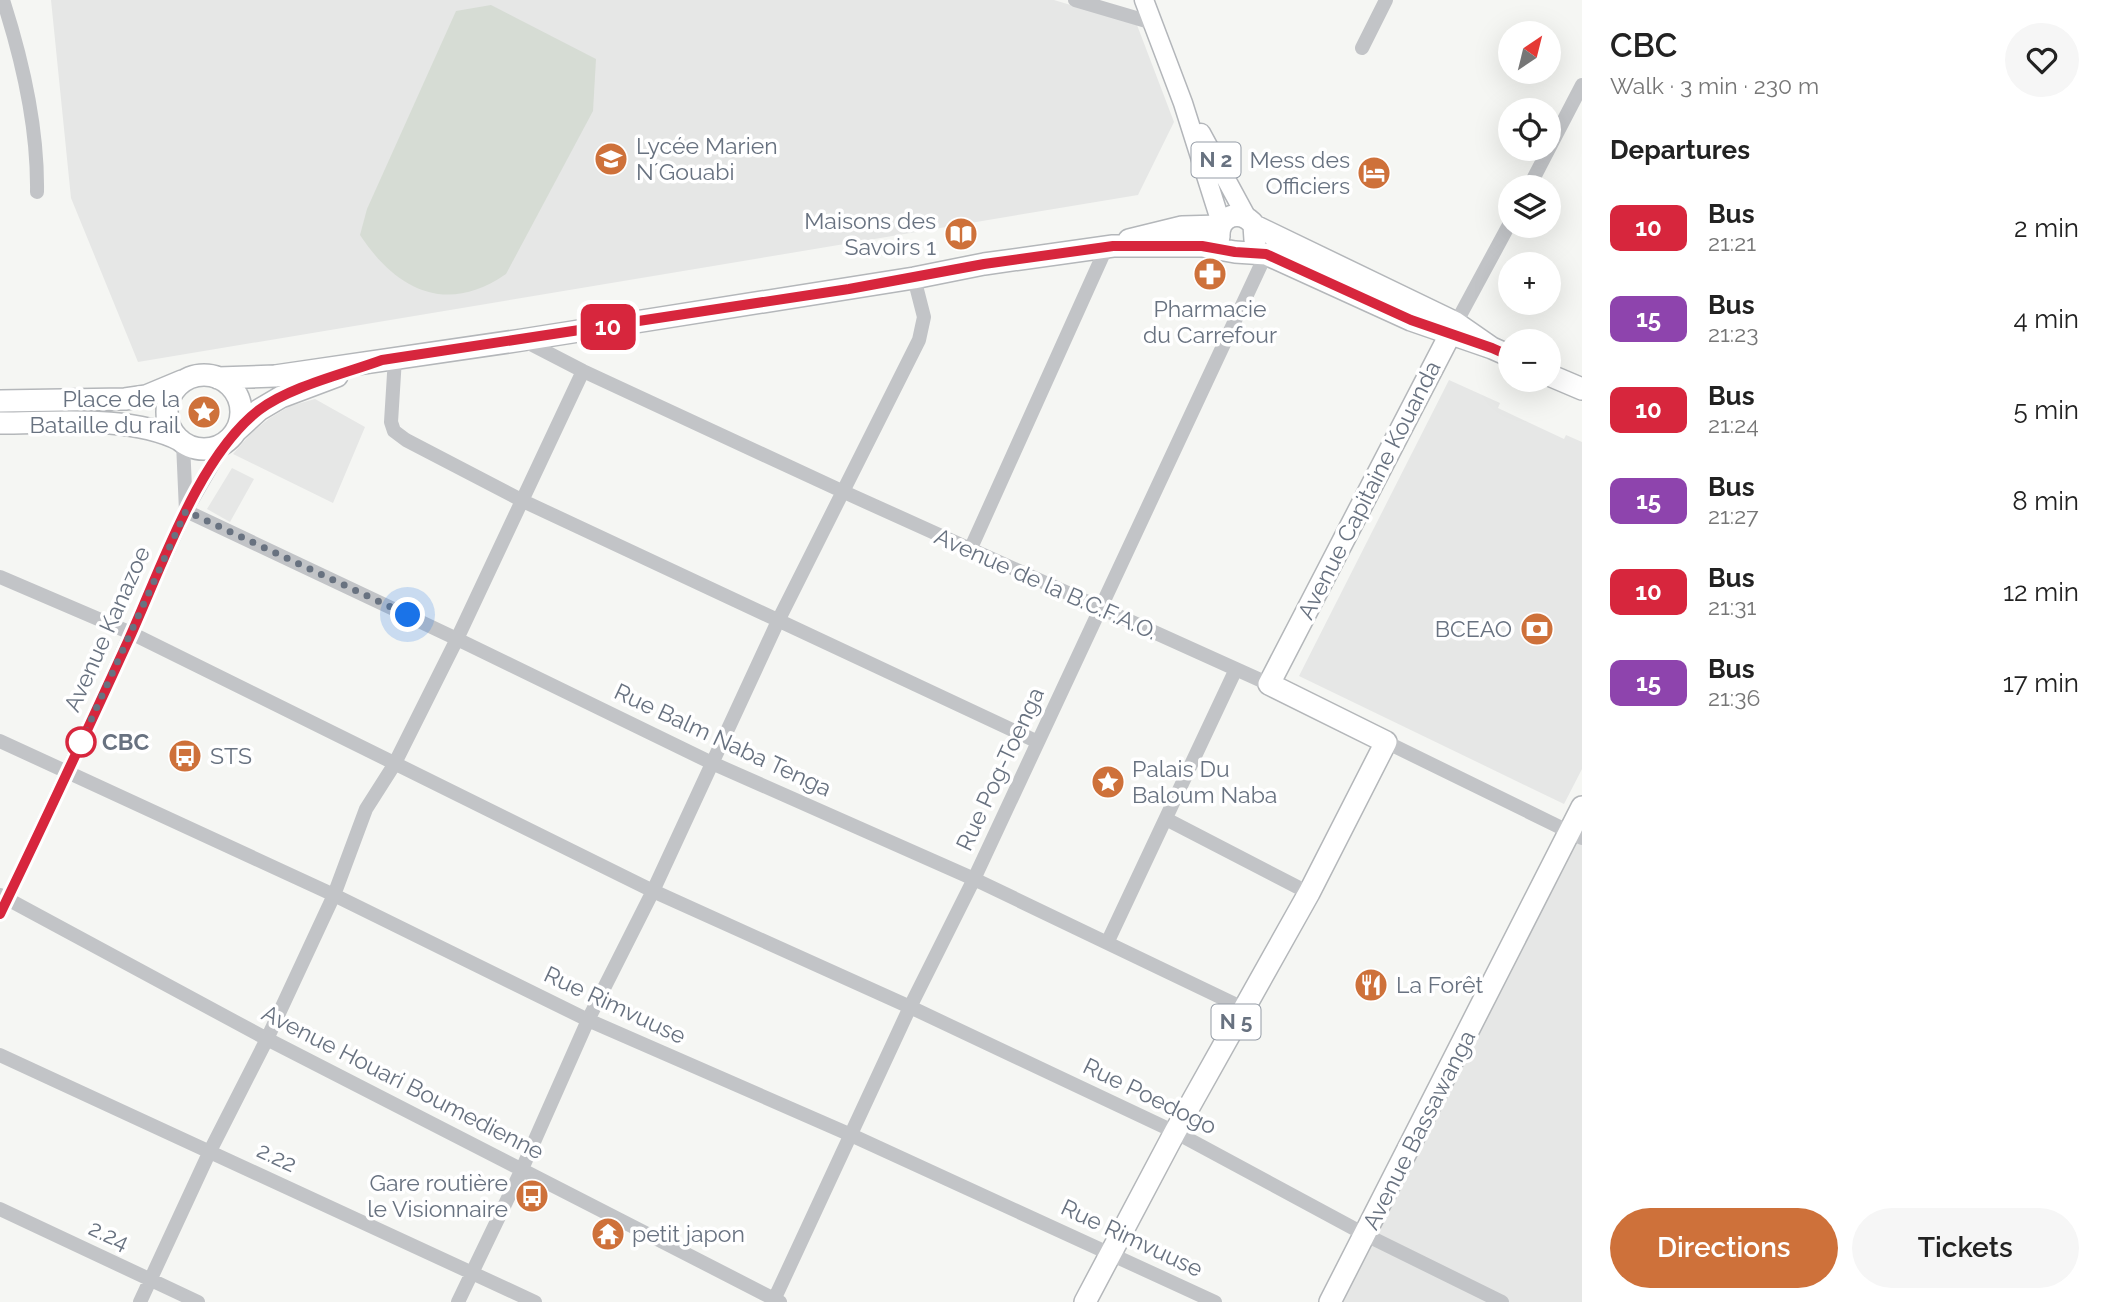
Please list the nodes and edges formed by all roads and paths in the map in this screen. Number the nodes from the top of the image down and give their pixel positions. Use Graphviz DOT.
graph roads {
  1 [pos="3,0"];
  2 [pos="1075,0"];
  3 [pos="1144,0"];
  4 [pos="1386,0"];
  5 [pos="1153,23"];
  6 [pos="1362,48"];
  7 [pos="1582,85"];
  8 [pos="1183,103"];
  9 [pos="1535,175"];
  10 [pos="37,192"];
  11 [pos="1251,222"];
  12 [pos="1221,224"];
  13 [pos="1502,238"];
  14 [pos="1110,246"];
  15 [pos="1235,251"];
  16 [pos="1266,254"];
  17 [pos="914,278"];
  18 [pos="1453,329"];
  19 [pos="522,340"];
  20 [pos="1498,351"];
  21 [pos="389,359"];
  22 [pos="583,371"];
  23 [pos="218,378"];
  24 [pos="1561,379"];
  25 [pos="184,380"];
  26 [pos="1582,389"];
  27 [pos="0,401"];
  28 [pos="0,423"];
  29 [pos="230,437"];
  30 [pos="182,442"];
  31 [pos="844,492"];
  32 [pos="523,500"];
  33 [pos="186,511"];
  34 [pos="970,550"];
  35 [pos="0,577"];
  36 [pos="1100,610"];
  37 [pos="778,621"];
  38 [pos="131,634"];
  39 [pos="457,639"];
  40 [pos="1236,669"];
  41 [pos="1269,684"];
  42 [pos="0,741"];
  43 [pos="1038,742"];
  44 [pos="1386,742"];
  45 [pos="712,763"];
  46 [pos="394,765"];
  47 [pos="66,773"];
  48 [pos="1582,807"];
  49 [pos="1166,818"];
  50 [pos="1576,835"];
  51 [pos="974,878"];
  52 [pos="653,891"];
  53 [pos="1309,893"];
  54 [pos="334,895"];
  55 [pos="4,897"];
  56 [pos="0,914"];
  57 [pos="1108,941"];
  58 [pos="909,1007"];
  59 [pos="1244,1008"];
  60 [pos="588,1020"];
  61 [pos="267,1039"];
  62 [pos="0,1055"];
  63 [pos="1175,1132"];
  64 [pos="851,1135"];
  65 [pos="210,1151"];
  66 [pos="523,1169"];
  67 [pos="0,1209"];
  68 [pos="1366,1235"];
  69 [pos="1112,1253"];
  70 [pos="472,1272"];
  71 [pos="151,1280"];
  72 [pos="776,1301"];
  73 [pos="140,1302"];
  74 [pos="198,1302"];
  75 [pos="458,1302"];
  76 [pos="535,1302"];
  77 [pos="1085,1302"];
  78 [pos="1215,1302"];
  79 [pos="1330,1302"];
  80 [pos="1502,1302"];
  1 -- 10 [label="street"];
  2 -- 5 [label="street"];
  3 -- 5 [label="main road, N 2"];
  4 -- 6 [label="street"];
  5 -- 8 [label="main road, N 2"];
  7 -- 9 [label="street"];
  8 -- 11 [label="main road, N 2"];
  8 -- 12 [label="main road, N 2"];
  11 -- 12 [label="highway"];
  11 -- 15 [label="highway"];
  11 -- 18 [label="highway"];
  12 -- 14 [label="highway"];
  12 -- 15 [label="highway"];
  13 -- 18 [label="street, Avenue Capitaine Kouanda"];
  14 -- 15 [label="highway"];
  14 -- 17 [label="highway"];
  14 -- 34 [label="street"];
  15 -- 16 [label="highway"];
  16 -- 18 [label="highway"];
  16 -- 36 [label="street, Rue Pog-Toenga"];
  17 -- 19 [label="highway"];
  17 -- 31 [label="street"];
  18 -- 20 [label="highway"];
  18 -- 41 [label="highway, Avenue Capitaine Kouanda"];
  19 -- 21 [label="highway"];
  19 -- 22 [label="street, Avenue de la B.C.F.A.O."];
  21 -- 23 [label="highway"];
  21 -- 29 [label="highway"];
  21 -- 32 [label="street"];
  22 -- 31 [label="street, Avenue de la B.C.F.A.O."];
  22 -- 32 [label="street"];
  23 -- 25 [label="highway"];
  23 -- 29 [label="highway"];
  24 -- 26 [label="highway"];
  25 -- 27 [label="highway"];
  25 -- 30 [label="highway"];
  28 -- 30 [label="highway"];
  29 -- 30 [label="highway"];
  29 -- 33 [label="street, Avenue Kanazoe"];
  30 -- 33 [label="street"];
  31 -- 34 [label="street, Avenue de la B.C.F.A.O."];
  31 -- 37 [label="street"];
  32 -- 37 [label="street"];
  32 -- 39 [label="street"];
  33 -- 38 [label="street, Avenue Kanazoe"];
  33 -- 39 [label="street, Rue Balm Naba Tenga"];
  34 -- 36 [label="street, Avenue de la B.C.F.A.O."];
  35 -- 38 [label="street, Rue Poedogo"];
  36 -- 40 [label="street, Avenue de la B.C.F.A.O."];
  36 -- 43 [label="street, Rue Pog-Toenga"];
  37 -- 43 [label="street"];
  37 -- 45 [label="street"];
  38 -- 46 [label="street, Rue Poedogo"];
  38 -- 47 [label="street, Avenue Kanazoe"];
  39 -- 45 [label="street, Rue Balm Naba Tenga"];
  39 -- 46 [label="street"];
  40 -- 41 [label="street, Avenue de la B.C.F.A.O."];
  40 -- 49 [label="street"];
  41 -- 44 [label="highway, Avenue de la B.C.F.A.O."];
  42 -- 47 [label="street, Rue Rimvuuse"];
  43 -- 51 [label="street, Rue Pog-Toenga"];
  44 -- 50 [label="street, Avenue de la B.C.F.A.O."];
  44 -- 53 [label="highway, N 5"];
  45 -- 51 [label="street, Rue Balm Naba Tenga"];
  45 -- 52 [label="street"];
  46 -- 52 [label="street, Rue Poedogo"];
  46 -- 54 [label="street"];
  47 -- 54 [label="street, Rue Rimvuuse"];
  47 -- 55 [label="street, Avenue Kanazoe"];
  48 -- 50 [label="highway, Avenue Bassawanga"];
  49 -- 53 [label="street"];
  49 -- 57 [label="street"];
  50 -- 68 [label="highway, Avenue Bassawanga"];
  51 -- 57 [label="street, Rue Balm Naba Tenga"];
  51 -- 58 [label="street, Rue Pog-Toenga"];
  52 -- 58 [label="street, Rue Poedogo"];
  52 -- 60 [label="street"];
  53 -- 59 [label="highway, N 5"];
  54 -- 60 [label="street, Rue Rimvuuse"];
  54 -- 61 [label="street"];
  55 -- 56 [label="street, Avenue Kanazoe"];
  55 -- 61 [label="street, Avenue Houari Boumedienne"];
  57 -- 59 [label="street, Rue Balm Naba Tenga"];
  58 -- 63 [label="street, Rue Poedogo"];
  58 -- 64 [label="street, Rue Pog-Toenga"];
  59 -- 63 [label="highway, N 5"];
  60 -- 64 [label="street, Rue Rimvuuse"];
  60 -- 66 [label="street"];
  61 -- 65 [label="street"];
  61 -- 66 [label="street, Avenue Houari Boumedienne"];
  62 -- 65 [label="street, 2.22"];
  63 -- 68 [label="street, Rue Poedogo"];
  63 -- 69 [label="highway, N 5"];
  64 -- 69 [label="street, Rue Rimvuuse"];
  64 -- 72 [label="street, Rue Pog-Toenga"];
  65 -- 70 [label="street, 2.22"];
  65 -- 71 [label="street"];
  66 -- 70 [label="street"];
  66 -- 72 [label="street, Avenue Houari Boumedienne"];
  67 -- 71 [label="street, 2.24"];
  68 -- 79 [label="highway, Avenue Bassawanga"];
  68 -- 80 [label="street, Rue Poedogo"];
  69 -- 77 [label="highway, N 5"];
  69 -- 78 [label="street, Rue Rimvuuse"];
  70 -- 75 [label="street"];
  70 -- 76 [label="street, 2.22"];
  71 -- 73 [label="street"];
  71 -- 74 [label="street, 2.24"];
}
